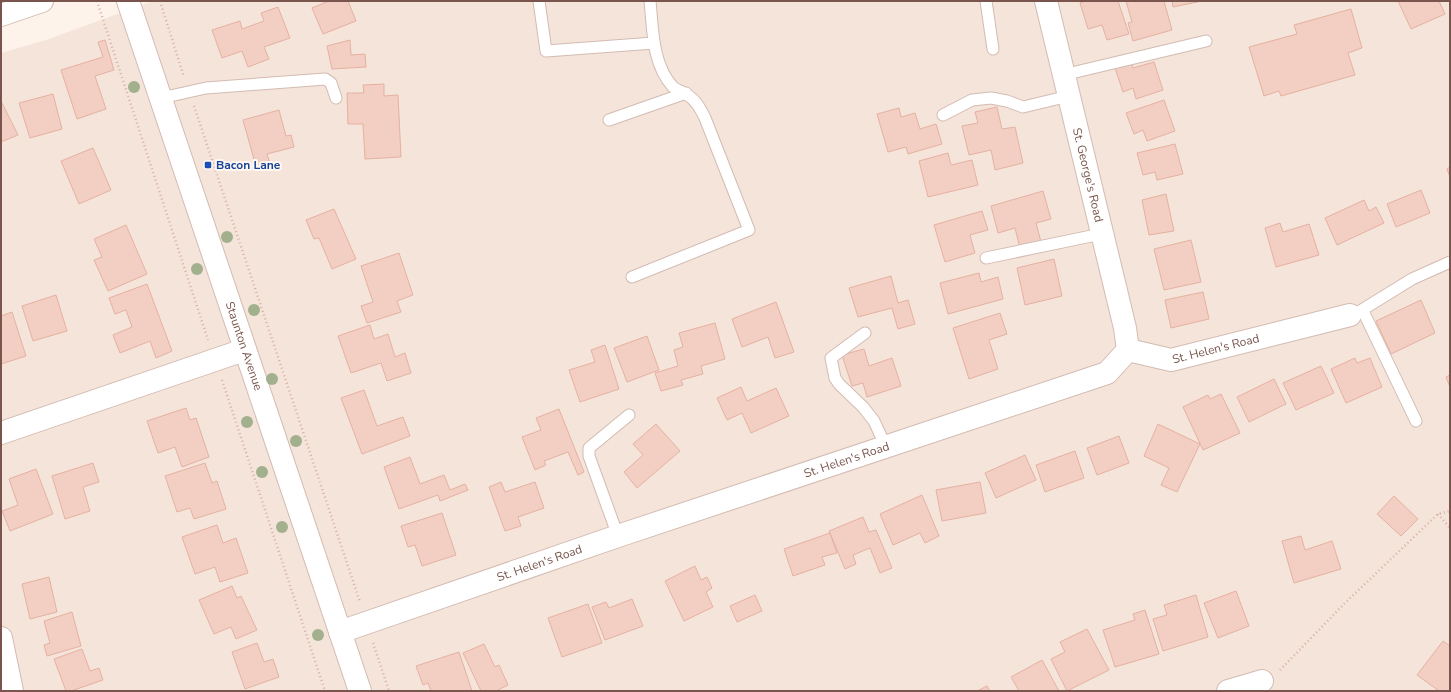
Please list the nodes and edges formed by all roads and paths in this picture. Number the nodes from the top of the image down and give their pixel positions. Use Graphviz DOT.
graph roads {
  1 [pos="42,1"];
  2 [pos="128,1"];
  3 [pos="160,1"];
  4 [pos="539,1"];
  5 [pos="650,1"];
  6 [pos="986,1"];
  7 [pos="1046,1"];
  8 [pos="1,15"];
  9 [pos="1206,41"];
  10 [pos="654,43"];
  11 [pos="993,49"];
  12 [pos="1064,75"];
  13 [pos="189,91"];
  14 [pos="686,93"];
  15 [pos="1069,96"];
  16 [pos="161,98"];
  17 [pos="336,98"];
  18 [pos="943,115"];
  19 [pos="609,120"];
  20 [pos="1102,234"];
  21 [pos="986,258"];
  22 [pos="1450,262"];
  23 [pos="632,277"];
  24 [pos="1357,313"];
  25 [pos="865,333"];
  26 [pos="244,350"];
  27 [pos="1128,350"];
  28 [pos="629,415"];
  29 [pos="1416,421"];
  30 [pos="1,432"];
  31 [pos="886,447"];
  32 [pos="1450,512"];
  33 [pos="1438,514"];
  34 [pos="1450,528"];
  35 [pos="618,536"];
  36 [pos="367,623"];
  37 [pos="340,632"];
  38 [pos="1,638"];
  39 [pos="1262,681"];
  40 [pos="12,691"];
  41 [pos="360,691"];
  42 [pos="389,691"];
  43 [pos="1228,691"];
  1 -- 8 [label="street"];
  2 -- 16 [label="street, Staunton Avenue"];
  3 -- 13 [label="path"];
  4 -- 10 [label="lane"];
  5 -- 10 [label="lane"];
  6 -- 11 [label="lane"];
  7 -- 12 [label="street, St. George's Road"];
  9 -- 12 [label="lane"];
  10 -- 14 [label="lane"];
  12 -- 15 [label="street, St. George's Road"];
  13 -- 16 [label="lane"];
  13 -- 17 [label="lane"];
  13 -- 36 [label="path"];
  14 -- 19 [label="lane"];
  14 -- 23 [label="lane"];
  15 -- 18 [label="lane"];
  15 -- 20 [label="street, St. George's Road"];
  16 -- 26 [label="street, Staunton Avenue"];
  20 -- 21 [label="lane"];
  20 -- 27 [label="street, St. George's Road"];
  22 -- 24 [label="lane"];
  24 -- 27 [label="street, St. Helen's Road"];
  24 -- 29 [label="lane"];
  25 -- 31 [label="lane"];
  26 -- 30 [label="street"];
  26 -- 37 [label="street, Staunton Avenue"];
  27 -- 31 [label="street, St. Helen's Road"];
  28 -- 35 [label="lane"];
  31 -- 35 [label="street, St. Helen's Road"];
  32 -- 33 [label="path"];
  33 -- 34 [label="path"];
  33 -- 39 [label="path"];
  35 -- 36 [label="street, St. Helen's Road"];
  36 -- 37 [label="street, St. Helen's Road"];
  36 -- 42 [label="path"];
  37 -- 41 [label="street, Staunton Avenue"];
  38 -- 40 [label="street"];
  39 -- 43 [label="street"];
}
